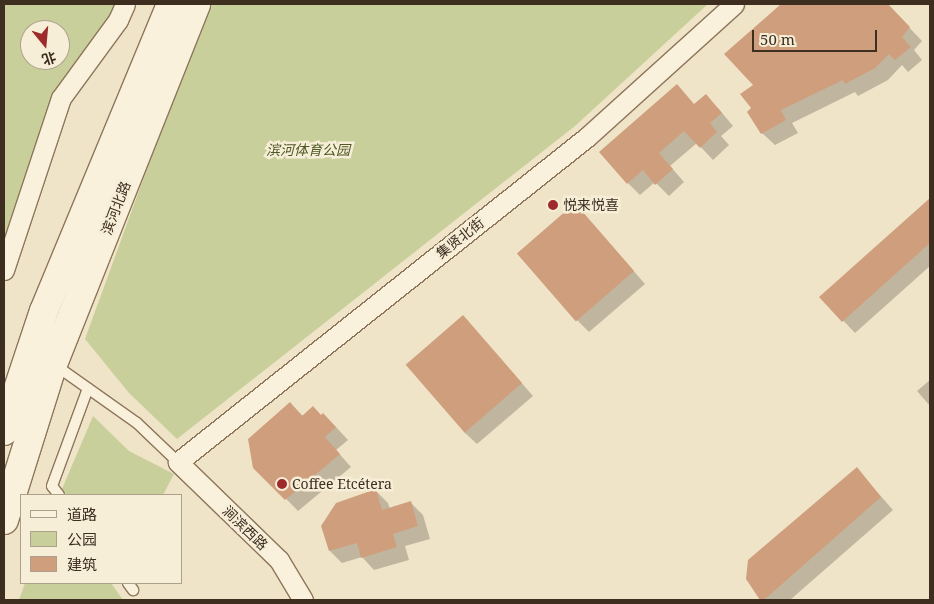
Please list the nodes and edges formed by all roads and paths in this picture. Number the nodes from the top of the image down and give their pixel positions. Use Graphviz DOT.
graph roads {
  1 [pos="125,4"];
  2 [pos="171,4"];
  3 [pos="196,4"];
  4 [pos="734,4"];
  5 [pos="4,270"];
  6 [pos="41,358"];
  7 [pos="88,388"];
  8 [pos="7,420"];
  9 [pos="178,462"];
  10 [pos="58,494"];
  11 [pos="4,520"];
  12 [pos="303,600"];
  1 -- 5 [label="street"];
  2 -- 6 [label="main road, 滨河北路"];
  3 -- 6 [label="main road, 滨河北路"];
  4 -- 9 [label="street, 集贤北街"];
  6 -- 7 [label="lane"];
  6 -- 8 [label="main road, 滨河北路"];
  6 -- 11 [label="main road, 滨河北路"];
  7 -- 9 [label="lane"];
  7 -- 10 [label="lane"];
  9 -- 12 [label="street, 涧滨西路"];
}
